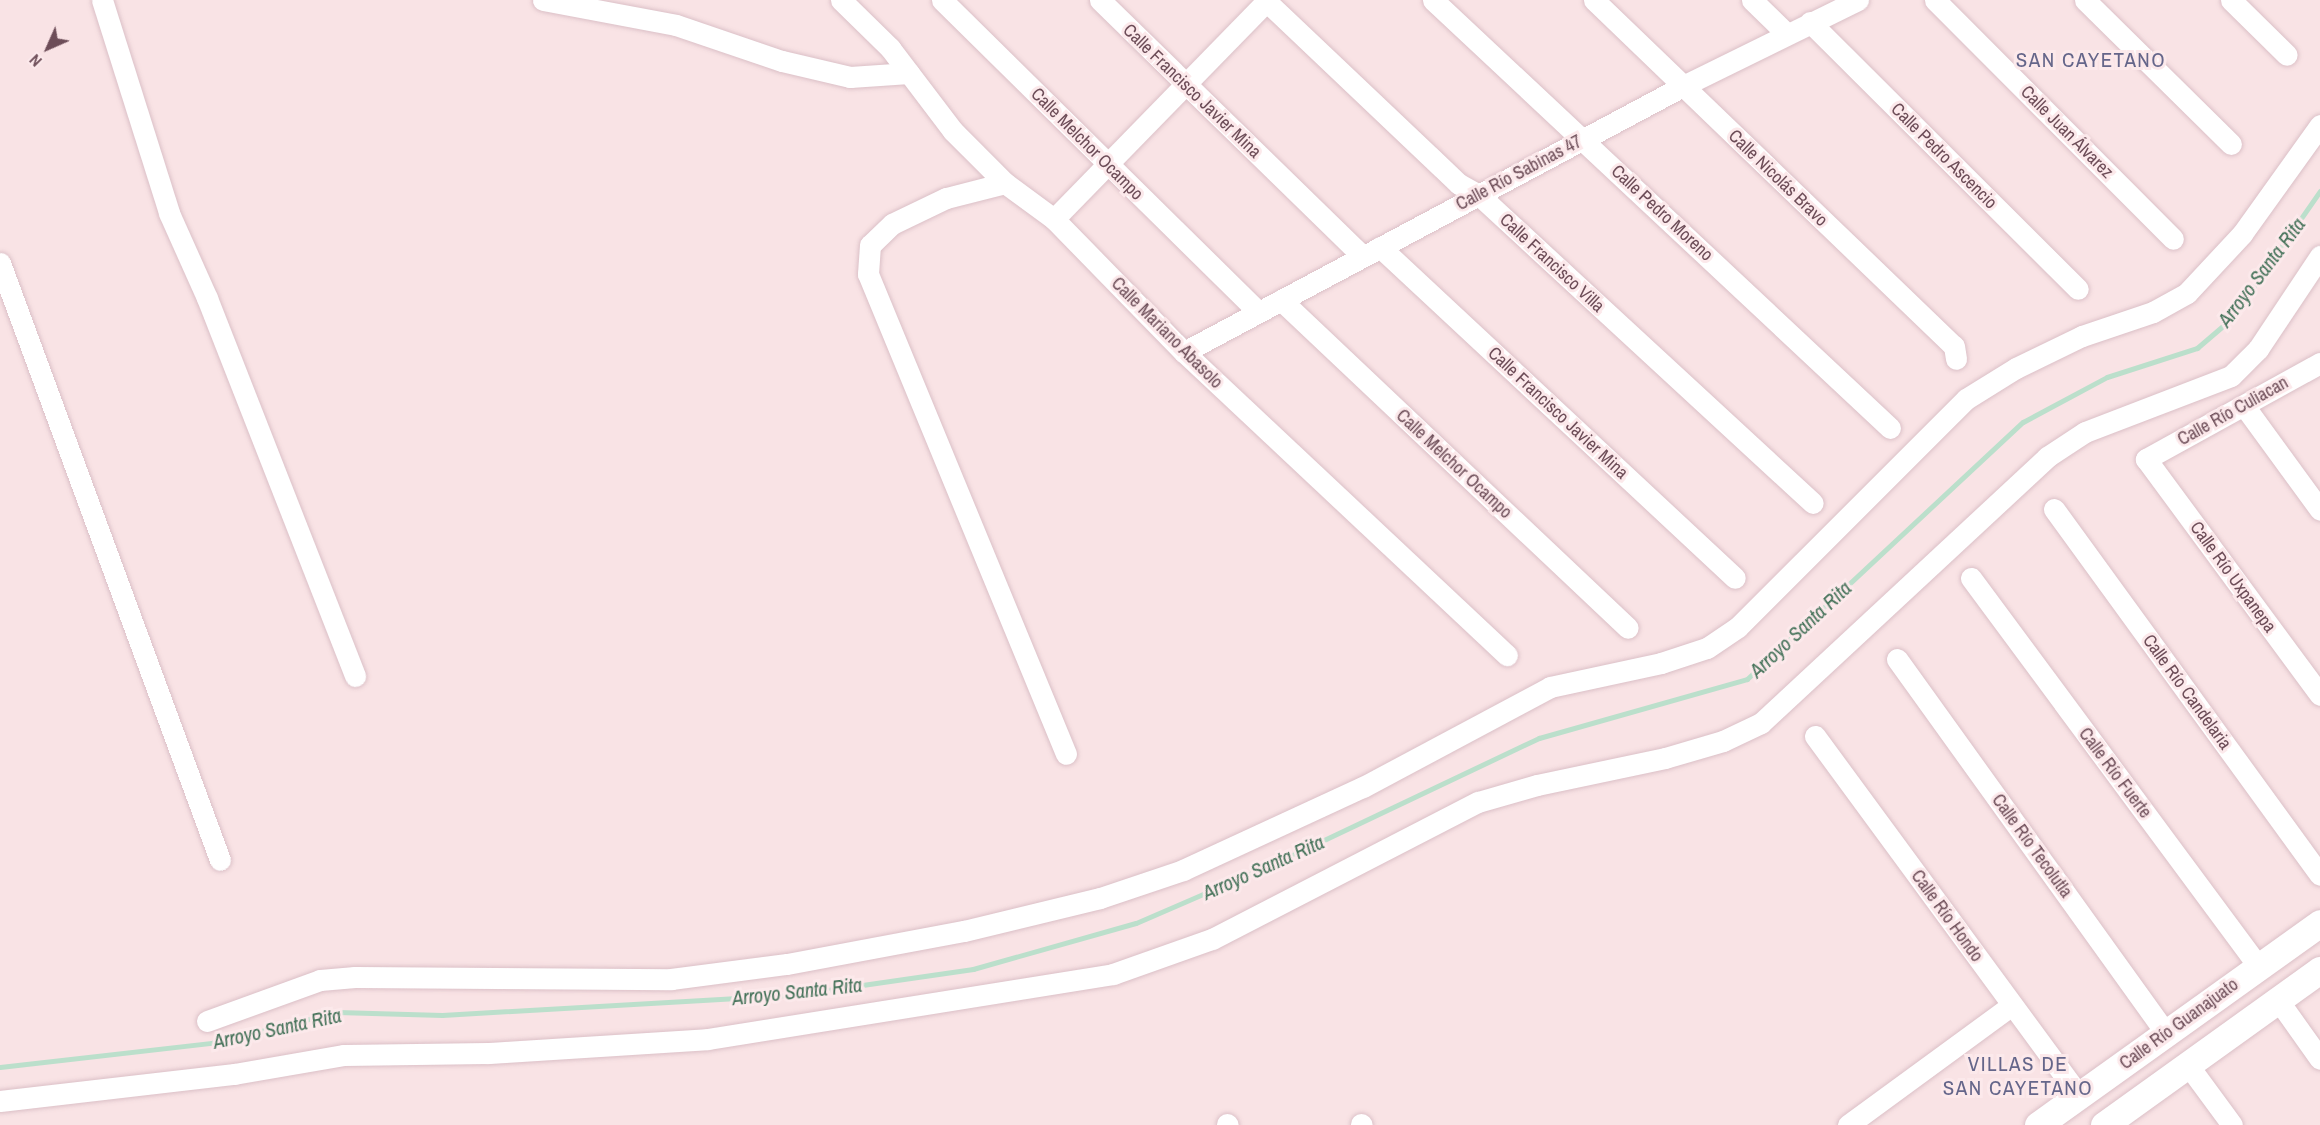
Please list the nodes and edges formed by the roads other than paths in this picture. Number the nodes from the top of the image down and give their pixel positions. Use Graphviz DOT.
graph roads {
  1 [pos="102,0"];
  2 [pos="543,0"];
  3 [pos="841,0"];
  4 [pos="942,0"];
  5 [pos="1100,0"];
  6 [pos="1266,0"];
  7 [pos="1433,0"];
  8 [pos="1594,0"];
  9 [pos="1752,0"];
  10 [pos="1858,0"];
  11 [pos="1935,0"];
  12 [pos="2085,0"];
  13 [pos="2231,0"];
  14 [pos="1809,22"];
  15 [pos="1787,34"];
  16 [pos="2287,56"];
  17 [pos="909,73"];
  18 [pos="1185,85"];
  19 [pos="1683,86"];
  20 [pos="2320,126"];
  21 [pos="1583,139"];
  22 [pos="2231,144"];
  23 [pos="1107,164"];
  24 [pos="1005,183"];
  25 [pos="1479,195"];
  26 [pos="1053,219"];
  27 [pos="2174,238"];
  28 [pos="1371,252"];
  29 [pos="2320,256"];
  30 [pos="0,263"];
  31 [pos="2078,289"];
  32 [pos="1281,300"];
  33 [pos="1258,312"];
  34 [pos="1184,352"];
  35 [pos="1956,358"];
  36 [pos="2320,363"];
  37 [pos="2244,407"];
  38 [pos="1890,428"];
  39 [pos="2146,459"];
  40 [pos="2312,484"];
  41 [pos="1812,503"];
  42 [pos="2054,509"];
  43 [pos="2320,510"];
  44 [pos="1735,578"];
  45 [pos="1971,579"];
  46 [pos="1628,628"];
  47 [pos="1507,655"];
  48 [pos="1897,659"];
  49 [pos="355,676"];
  50 [pos="2320,695"];
  51 [pos="1815,736"];
  52 [pos="1066,754"];
  53 [pos="220,860"];
  54 [pos="2320,875"];
  55 [pos="2320,923"];
  56 [pos="2259,967"];
  57 [pos="2320,970"];
  58 [pos="2278,1000"];
  59 [pos="2012,1005"];
  60 [pos="207,1022"];
  61 [pos="2166,1033"];
  62 [pos="2130,1059"];
  63 [pos="2320,1059"];
  64 [pos="2188,1065"];
  65 [pos="2153,1090"];
  66 [pos="2079,1096"];
  67 [pos="0,1101"];
  68 [pos="1848,1125"];
  69 [pos="2038,1125"];
  70 [pos="2104,1125"];
  71 [pos="2232,1125"];
  1 -- 49 [label="street"];
  2 -- 17 [label="street"];
  3 -- 17 [label="street, Calle Mariano Abasolo"];
  4 -- 23 [label="street, Calle Melchor Ocampo"];
  5 -- 18 [label="street, Calle Francisco Javier Mina"];
  6 -- 18 [label="street"];
  6 -- 25 [label="street, Calle Francisco Villa"];
  7 -- 21 [label="street, Calle Pedro Moreno"];
  8 -- 19 [label="street, Calle Nicolás Bravo"];
  9 -- 15 [label="street"];
  10 -- 14 [label="street, Calle Río Sabinas 47"];
  11 -- 27 [label="street, Calle Juan Álvarez"];
  12 -- 22 [label="street"];
  13 -- 16 [label="street"];
  14 -- 15 [label="street, Calle Río Sabinas 47"];
  14 -- 31 [label="street, Calle Pedro Ascencio"];
  15 -- 19 [label="street, Calle Río Sabinas 47"];
  17 -- 24 [label="street, Calle Mariano Abasolo"];
  18 -- 23 [label="street"];
  18 -- 28 [label="street, Calle Francisco Javier Mina"];
  19 -- 21 [label="street, Calle Río Sabinas 47"];
  19 -- 35 [label="street, Calle Nicolás Bravo"];
  20 -- 60 [label="street"];
  21 -- 25 [label="street, Calle Río Sabinas 47"];
  21 -- 38 [label="street, Calle Pedro Moreno"];
  23 -- 26 [label="street"];
  23 -- 33 [label="street, Calle Melchor Ocampo"];
  24 -- 26 [label="street, Calle Mariano Abasolo"];
  24 -- 52 [label="street"];
  25 -- 28 [label="street, Calle Río Sabinas 47"];
  25 -- 41 [label="street, Calle Francisco Villa"];
  26 -- 34 [label="street, Calle Mariano Abasolo"];
  28 -- 32 [label="street, Calle Río Sabinas 47"];
  28 -- 44 [label="street, Calle Francisco Javier Mina"];
  29 -- 67 [label="street"];
  30 -- 53 [label="street"];
  32 -- 33 [label="street, Calle Río Sabinas 47"];
  32 -- 46 [label="street, Calle Melchor Ocampo"];
  33 -- 34 [label="street, Calle Río Sabinas 47"];
  34 -- 47 [label="street, Calle Mariano Abasolo"];
  36 -- 37 [label="street, Calle Río Culiacan"];
  37 -- 39 [label="street, Calle Río Culiacan"];
  37 -- 40 [label="street"];
  39 -- 50 [label="street, Calle Río Uxpanepa"];
  40 -- 43 [label="street"];
  42 -- 54 [label="street, Calle Río Candelaria"];
  45 -- 56 [label="street, Calle Río Fuerte"];
  48 -- 61 [label="street, Calle Río Tecolutla"];
  51 -- 59 [label="street, Calle Río Hondo"];
  55 -- 56 [label="street, Calle Río Guanajuato"];
  56 -- 61 [label="street, Calle Río Guanajuato"];
  57 -- 58 [label="street"];
  58 -- 63 [label="street"];
  58 -- 64 [label="street"];
  59 -- 66 [label="street, Calle Río Hondo"];
  59 -- 68 [label="street"];
  61 -- 62 [label="street, Calle Río Guanajuato"];
  62 -- 65 [label="street"];
  62 -- 66 [label="street, Calle Río Guanajuato"];
  64 -- 65 [label="street"];
  64 -- 71 [label="street"];
  65 -- 70 [label="street"];
  66 -- 69 [label="street, Calle Río Guanajuato"];
}
